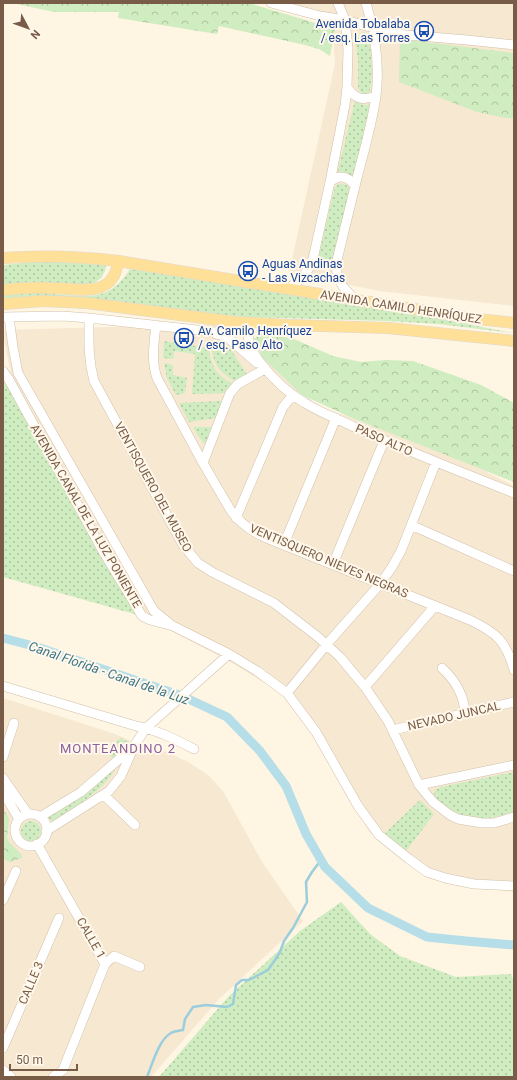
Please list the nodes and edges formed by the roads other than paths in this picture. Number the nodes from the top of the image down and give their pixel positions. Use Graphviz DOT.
graph roads {
  1 [pos="271,3"];
  2 [pos="338,3"];
  3 [pos="366,3"];
  4 [pos="345,20"];
  5 [pos="372,27"];
  6 [pos="514,45"];
  7 [pos="347,87"];
  8 [pos="376,96"];
  9 [pos="330,182"];
  10 [pos="355,186"];
  11 [pos="3,258"];
  12 [pos="118,261"];
  13 [pos="287,289"];
  14 [pos="3,290"];
  15 [pos="356,300"];
  16 [pos="3,304"];
  17 [pos="6,317"];
  18 [pos="89,318"];
  19 [pos="514,323"];
  20 [pos="156,325"];
  21 [pos="254,327"];
  22 [pos="203,330"];
  23 [pos="514,340"];
  24 [pos="265,368"];
  25 [pos="3,371"];
  26 [pos="293,396"];
  27 [pos="336,418"];
  28 [pos="384,441"];
  29 [pos="436,462"];
  30 [pos="203,463"];
  31 [pos="514,493"];
  32 [pos="236,518"];
  33 [pos="411,525"];
  34 [pos="284,544"];
  35 [pos="333,564"];
  36 [pos="514,571"];
  37 [pos="381,583"];
  38 [pos="435,606"];
  39 [pos="173,626"];
  40 [pos="327,644"];
  41 [pos="229,654"];
  42 [pos="442,668"];
  43 [pos="514,670"];
  44 [pos="3,686"];
  45 [pos="366,687"];
  46 [pos="287,693"];
  47 [pos="514,702"];
  48 [pos="465,714"];
  49 [pos="14,723"];
  50 [pos="146,728"];
  51 [pos="394,730"];
  52 [pos="134,746"];
  53 [pos="194,749"];
  54 [pos="3,757"];
  55 [pos="514,765"];
  56 [pos="3,778"];
  57 [pos="420,785"];
  58 [pos="3,792"];
  59 [pos="104,795"];
  60 [pos="28,814"];
  61 [pos="40,817"];
  62 [pos="514,817"];
  63 [pos="19,818"];
  64 [pos="136,825"];
  65 [pos="46,831"];
  66 [pos="37,844"];
  67 [pos="16,871"];
  68 [pos="514,886"];
  69 [pos="3,900"];
  70 [pos="59,918"];
  71 [pos="105,964"];
  72 [pos="140,967"];
  73 [pos="3,1048"];
  74 [pos="3,1070"];
  75 [pos="11,1077"];
  76 [pos="53,1077"];
  1 -- 4 [label="street"];
  2 -- 4 [label="street"];
  3 -- 5 [label="street"];
  4 -- 5 [label="street"];
  4 -- 7 [label="street"];
  5 -- 6 [label="street"];
  5 -- 8 [label="street"];
  7 -- 8 [label="street"];
  7 -- 9 [label="street"];
  8 -- 10 [label="street"];
  9 -- 10 [label="street"];
  9 -- 13 [label="street"];
  10 -- 15 [label="street"];
  11 -- 12 [label="main road, AVENIDA CAMILO HENRÍQUEZ"];
  12 -- 13 [label="main road, AVENIDA CAMILO HENRÍQUEZ"];
  12 -- 14 [label="main road"];
  13 -- 15 [label="main road, AVENIDA CAMILO HENRÍQUEZ"];
  15 -- 19 [label="main road, AVENIDA CAMILO HENRÍQUEZ"];
  16 -- 21 [label="main road, AVENIDA CAMILO HENRÍQUEZ"];
  17 -- 18 [label="street"];
  17 -- 39 [label="street"];
  18 -- 20 [label="street"];
  18 -- 40 [label="street, VENTISQUERO DEL MUSEO"];
  20 -- 22 [label="street"];
  20 -- 30 [label="street, VENTISQUERO NIEVES NEGRAS"];
  21 -- 22 [label="street"];
  21 -- 23 [label="main road, AVENIDA CAMILO HENRÍQUEZ"];
  21 -- 24 [label="street, PASO ALTO"];
  22 -- 24 [label="street, PASO ALTO"];
  24 -- 26 [label="street, PASO ALTO"];
  24 -- 30 [label="street"];
  25 -- 39 [label="street, AVENIDA CANAL DE LA LUZ PONIENTE"];
  26 -- 27 [label="street, PASO ALTO"];
  26 -- 32 [label="street"];
  27 -- 28 [label="street, PASO ALTO"];
  27 -- 34 [label="street"];
  28 -- 29 [label="street, PASO ALTO"];
  28 -- 35 [label="street"];
  29 -- 31 [label="street, PASO ALTO"];
  29 -- 33 [label="street"];
  30 -- 32 [label="street, VENTISQUERO NIEVES NEGRAS"];
  32 -- 34 [label="street, VENTISQUERO NIEVES NEGRAS"];
  33 -- 36 [label="street"];
  33 -- 37 [label="street"];
  34 -- 35 [label="street, VENTISQUERO NIEVES NEGRAS"];
  35 -- 37 [label="street, VENTISQUERO NIEVES NEGRAS"];
  37 -- 38 [label="street, VENTISQUERO NIEVES NEGRAS"];
  37 -- 40 [label="street"];
  38 -- 43 [label="street, VENTISQUERO NIEVES NEGRAS"];
  38 -- 45 [label="street"];
  39 -- 41 [label="street, AVENIDA CANAL DE LA LUZ PONIENTE"];
  40 -- 45 [label="street, VENTISQUERO DEL MUSEO"];
  40 -- 46 [label="street"];
  41 -- 46 [label="street, AVENIDA CANAL DE LA LUZ PONIENTE"];
  41 -- 50 [label="street"];
  42 -- 48 [label="street"];
  44 -- 50 [label="street"];
  45 -- 51 [label="street, VENTISQUERO DEL MUSEO"];
  46 -- 68 [label="street, AVENIDA CANAL DE LA LUZ PONIENTE"];
  47 -- 48 [label="street, NEVADO JUNCAL"];
  48 -- 51 [label="street, NEVADO JUNCAL"];
  49 -- 54 [label="street"];
  50 -- 52 [label="street"];
  50 -- 53 [label="street"];
  51 -- 57 [label="street, VENTISQUERO DEL MUSEO"];
  52 -- 59 [label="street"];
  52 -- 61 [label="street"];
  55 -- 57 [label="street"];
  56 -- 60 [label="street"];
  57 -- 62 [label="street, VENTISQUERO DEL MUSEO"];
  58 -- 63 [label="street"];
  59 -- 64 [label="street"];
  59 -- 65 [label="street"];
  60 -- 61 [label="street"];
  60 -- 63 [label="street"];
  61 -- 65 [label="street"];
  63 -- 66 [label="street"];
  65 -- 66 [label="street"];
  66 -- 71 [label="street, CALLE 1"];
  67 -- 69 [label="street"];
  70 -- 73 [label="street, CALLE 3"];
  71 -- 72 [label="street"];
  71 -- 76 [label="street, CALLE 1"];
  74 -- 75 [label="street"];
}
